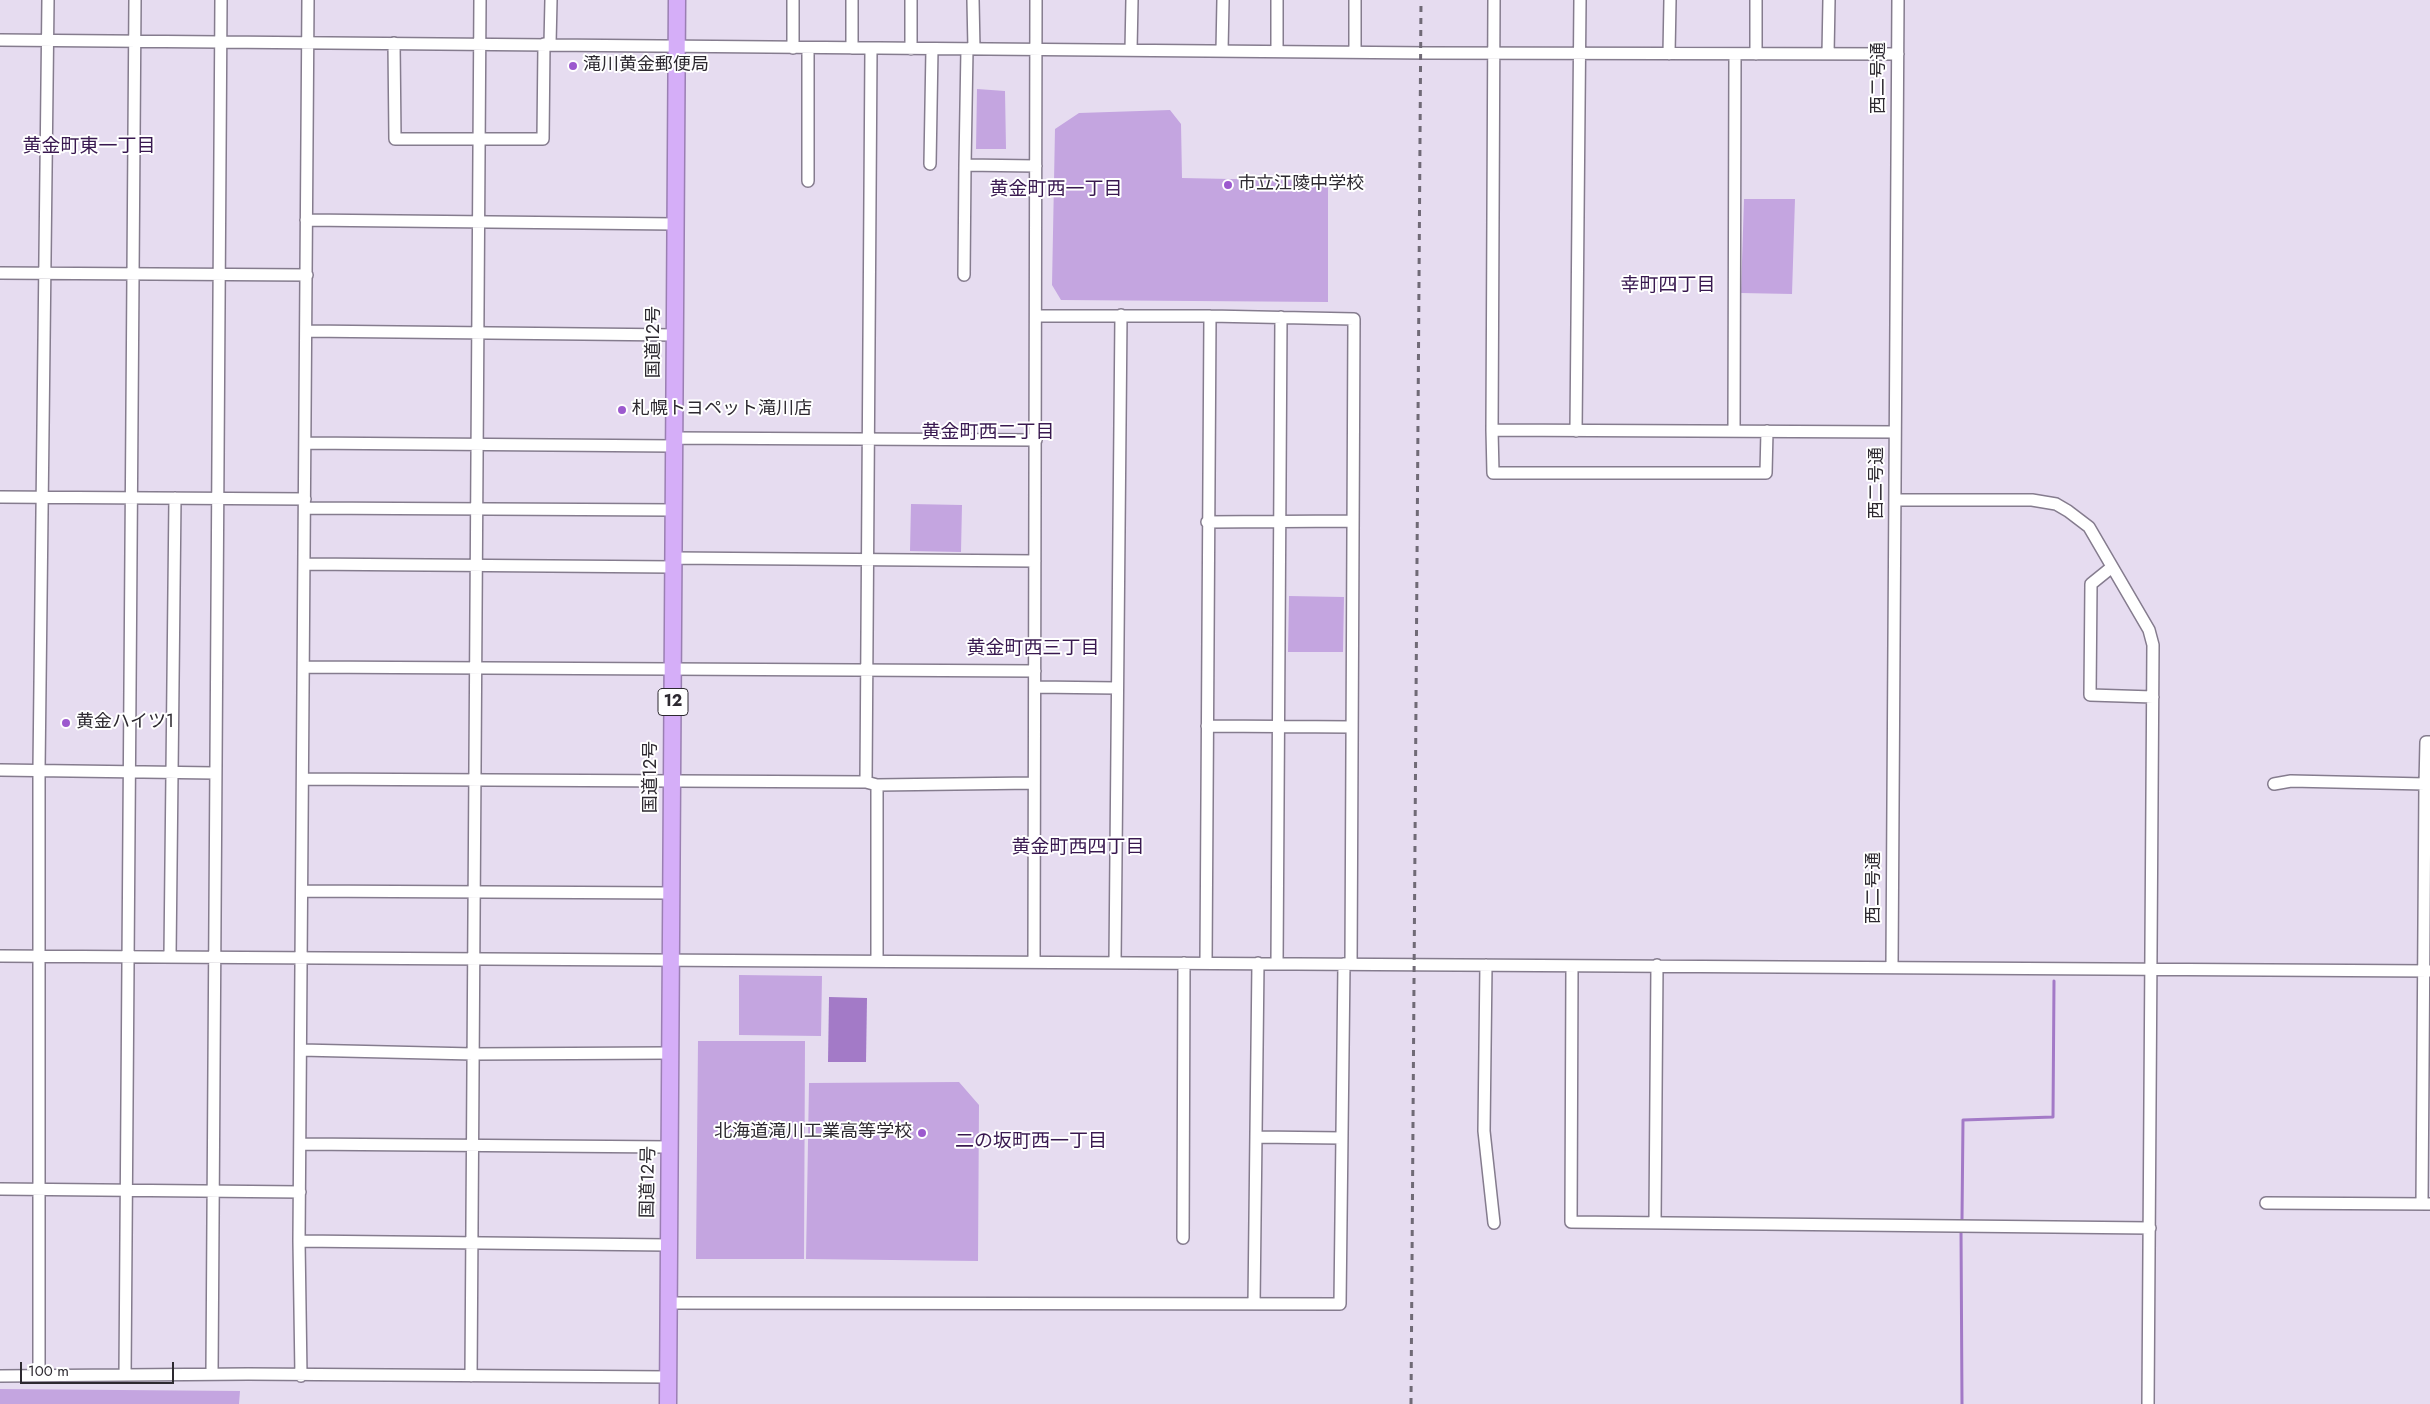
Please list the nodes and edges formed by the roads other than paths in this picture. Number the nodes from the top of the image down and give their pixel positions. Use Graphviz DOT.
graph roads {
  1 [pos="48,0"];
  2 [pos="135,0"];
  3 [pos="221,0"];
  4 [pos="308,0"];
  5 [pos="480,0"];
  6 [pos="550,0"];
  7 [pos="677,0"];
  8 [pos="793,0"];
  9 [pos="852,0"];
  10 [pos="911,0"];
  11 [pos="974,0"];
  12 [pos="1036,0"];
  13 [pos="1132,0"];
  14 [pos="1223,0"];
  15 [pos="1277,0"];
  16 [pos="1355,0"];
  17 [pos="1494,0"];
  18 [pos="1580,0"];
  19 [pos="1670,0"];
  20 [pos="1756,0"];
  21 [pos="1829,0"];
  22 [pos="1898,0"];
  23 [pos="0,40"];
  24 [pos="48,41"];
  25 [pos="135,41"];
  26 [pos="221,42"];
  27 [pos="308,43"];
  28 [pos="394,43"];
  29 [pos="480,44"];
  30 [pos="547,44"];
  31 [pos="676,45"];
  32 [pos="793,48"];
  33 [pos="808,48"];
  34 [pos="852,48"];
  35 [pos="871,49"];
  36 [pos="911,49"];
  37 [pos="932,49"];
  38 [pos="970,49"];
  39 [pos="1036,50"];
  40 [pos="1131,50"];
  41 [pos="1222,51"];
  42 [pos="1277,51"];
  43 [pos="1355,52"];
  44 [pos="1493,53"];
  45 [pos="1580,53"];
  46 [pos="1669,54"];
  47 [pos="1735,54"];
  48 [pos="1756,54"];
  49 [pos="1828,54"];
  50 [pos="1898,54"];
  51 [pos="480,139"];
  52 [pos="930,164"];
  53 [pos="965,165"];
  54 [pos="1036,166"];
  55 [pos="808,181"];
  56 [pos="306,220"];
  57 [pos="479,221"];
  58 [pos="675,224"];
  59 [pos="0,273"];
  60 [pos="46,274"];
  61 [pos="132,274"];
  62 [pos="220,274"];
  63 [pos="307,274"];
  64 [pos="964,275"];
  65 [pos="1121,315"];
  66 [pos="1036,316"];
  67 [pos="1210,316"];
  68 [pos="1281,317"];
  69 [pos="306,331"];
  70 [pos="479,333"];
  71 [pos="675,335"];
  72 [pos="1492,430"];
  73 [pos="1576,430"];
  74 [pos="1734,431"];
  75 [pos="1767,431"];
  76 [pos="1895,432"];
  77 [pos="868,439"];
  78 [pos="1036,440"];
  79 [pos="674,442"];
  80 [pos="305,444"];
  81 [pos="478,445"];
  82 [pos="0,497"];
  83 [pos="43,497"];
  84 [pos="131,497"];
  85 [pos="175,498"];
  86 [pos="218,498"];
  87 [pos="1895,500"];
  88 [pos="305,503"];
  89 [pos="478,508"];
  90 [pos="674,510"];
  91 [pos="1352,521"];
  92 [pos="1207,522"];
  93 [pos="1280,522"];
  94 [pos="867,560"];
  95 [pos="1035,561"];
  96 [pos="673,562"];
  97 [pos="304,564"];
  98 [pos="476,565"];
  99 [pos="2112,567"];
  100 [pos="304,667"];
  101 [pos="475,669"];
  102 [pos="673,670"];
  103 [pos="867,670"];
  104 [pos="1035,671"];
  105 [pos="1035,687"];
  106 [pos="1117,688"];
  107 [pos="2153,697"];
  108 [pos="1207,726"];
  109 [pos="1279,727"];
  110 [pos="1352,727"];
  111 [pos="2430,742"];
  112 [pos="0,770"];
  113 [pos="39,770"];
  114 [pos="130,771"];
  115 [pos="172,772"];
  116 [pos="215,773"];
  117 [pos="303,779"];
  118 [pos="475,780"];
  119 [pos="672,780"];
  120 [pos="872,783"];
  121 [pos="1034,783"];
  122 [pos="2274,784"];
  123 [pos="2425,784"];
  124 [pos="302,891"];
  125 [pos="475,891"];
  126 [pos="671,893"];
  127 [pos="0,956"];
  128 [pos="129,956"];
  129 [pos="170,956"];
  130 [pos="41,957"];
  131 [pos="215,957"];
  132 [pos="302,957"];
  133 [pos="475,959"];
  134 [pos="670,959"];
  135 [pos="877,961"];
  136 [pos="1034,962"];
  137 [pos="1115,962"];
  138 [pos="1184,963"];
  139 [pos="1206,963"];
  140 [pos="1258,964"];
  141 [pos="1278,964"];
  142 [pos="1347,964"];
  143 [pos="1486,965"];
  144 [pos="1658,965"];
  145 [pos="1572,966"];
  146 [pos="1892,966"];
  147 [pos="2151,968"];
  148 [pos="2428,970"];
  149 [pos="301,1050"];
  150 [pos="670,1053"];
  151 [pos="472,1054"];
  152 [pos="1256,1137"];
  153 [pos="1342,1138"];
  154 [pos="301,1144"];
  155 [pos="473,1146"];
  156 [pos="670,1147"];
  157 [pos="0,1189"];
  158 [pos="38,1189"];
  159 [pos="126,1189"];
  160 [pos="215,1190"];
  161 [pos="300,1192"];
  162 [pos="2266,1204"];
  163 [pos="2426,1204"];
  164 [pos="1494,1222"];
  165 [pos="1655,1222"];
  166 [pos="2150,1228"];
  167 [pos="1183,1238"];
  168 [pos="299,1241"];
  169 [pos="471,1242"];
  170 [pos="668,1246"];
  171 [pos="668,1303"];
  172 [pos="1254,1304"];
  173 [pos="212,1374"];
  174 [pos="39,1375"];
  175 [pos="0,1376"];
  176 [pos="125,1376"];
  177 [pos="301,1376"];
  178 [pos="471,1376"];
  179 [pos="668,1377"];
  180 [pos="668,1404"];
  181 [pos="2148,1404"];
  1 -- 24 [label="street"];
  2 -- 25 [label="street"];
  3 -- 26 [label="street"];
  4 -- 27 [label="street"];
  5 -- 29 [label="street"];
  6 -- 30 [label="street"];
  7 -- 31 [label="highway, 国道12号 / 12"];
  8 -- 32 [label="street"];
  9 -- 34 [label="street"];
  10 -- 36 [label="street"];
  11 -- 38 [label="street"];
  12 -- 39 [label="street"];
  13 -- 40 [label="street"];
  14 -- 41 [label="street"];
  15 -- 42 [label="street"];
  16 -- 43 [label="street"];
  17 -- 44 [label="street"];
  18 -- 45 [label="street"];
  19 -- 46 [label="street"];
  20 -- 48 [label="street"];
  21 -- 49 [label="street"];
  22 -- 50 [label="street, 西二号通"];
  23 -- 24 [label="street"];
  24 -- 25 [label="street"];
  24 -- 60 [label="street"];
  25 -- 26 [label="street"];
  25 -- 61 [label="street"];
  26 -- 27 [label="street"];
  26 -- 62 [label="street"];
  27 -- 28 [label="street"];
  27 -- 56 [label="street"];
  28 -- 29 [label="street"];
  28 -- 51 [label="street"];
  29 -- 30 [label="street"];
  29 -- 51 [label="street"];
  30 -- 31 [label="street"];
  30 -- 51 [label="street"];
  31 -- 32 [label="street"];
  31 -- 58 [label="highway, 国道12号 / 12"];
  32 -- 33 [label="street"];
  33 -- 34 [label="street"];
  33 -- 55 [label="street"];
  34 -- 35 [label="street"];
  35 -- 36 [label="street"];
  35 -- 77 [label="street"];
  36 -- 37 [label="street"];
  37 -- 38 [label="street"];
  37 -- 52 [label="street"];
  38 -- 39 [label="street"];
  38 -- 53 [label="street"];
  39 -- 40 [label="street"];
  39 -- 54 [label="street"];
  40 -- 41 [label="street"];
  41 -- 42 [label="street"];
  42 -- 43 [label="street"];
  43 -- 44 [label="street"];
  44 -- 45 [label="street"];
  44 -- 72 [label="street"];
  45 -- 46 [label="street"];
  45 -- 73 [label="street"];
  46 -- 47 [label="street"];
  47 -- 48 [label="street"];
  47 -- 74 [label="street"];
  48 -- 49 [label="street"];
  49 -- 50 [label="street"];
  50 -- 76 [label="street, 西二号通"];
  51 -- 57 [label="street"];
  53 -- 54 [label="street"];
  53 -- 64 [label="street"];
  54 -- 66 [label="street"];
  56 -- 57 [label="street"];
  56 -- 63 [label="street"];
  57 -- 58 [label="street"];
  57 -- 70 [label="street"];
  58 -- 71 [label="highway, 国道12号 / 12"];
  59 -- 60 [label="street"];
  60 -- 61 [label="street"];
  60 -- 83 [label="street"];
  61 -- 62 [label="street"];
  61 -- 84 [label="street"];
  62 -- 63 [label="street"];
  62 -- 86 [label="street"];
  63 -- 69 [label="street"];
  65 -- 66 [label="street"];
  65 -- 67 [label="street"];
  65 -- 106 [label="street"];
  66 -- 78 [label="street"];
  67 -- 68 [label="street"];
  67 -- 92 [label="street"];
  68 -- 91 [label="street"];
  68 -- 93 [label="street"];
  69 -- 70 [label="street"];
  69 -- 80 [label="street"];
  70 -- 71 [label="street"];
  70 -- 81 [label="street"];
  71 -- 79 [label="highway, 国道12号 / 12"];
  72 -- 73 [label="street"];
  72 -- 75 [label="street"];
  73 -- 74 [label="street"];
  74 -- 75 [label="street"];
  75 -- 76 [label="street"];
  76 -- 87 [label="street, 西二号通"];
  77 -- 78 [label="street"];
  77 -- 79 [label="street"];
  77 -- 94 [label="street"];
  78 -- 95 [label="street"];
  79 -- 81 [label="street"];
  79 -- 90 [label="highway, 国道12号 / 12"];
  80 -- 81 [label="street"];
  80 -- 88 [label="street"];
  81 -- 89 [label="street"];
  82 -- 83 [label="street"];
  83 -- 84 [label="street"];
  83 -- 113 [label="street"];
  84 -- 85 [label="street"];
  84 -- 114 [label="street"];
  85 -- 86 [label="street"];
  85 -- 115 [label="street"];
  86 -- 88 [label="street"];
  86 -- 116 [label="street"];
  87 -- 99 [label="street"];
  87 -- 146 [label="street, 西二号通"];
  88 -- 89 [label="street"];
  88 -- 97 [label="street"];
  89 -- 90 [label="street"];
  89 -- 98 [label="street"];
  90 -- 96 [label="highway, 国道12号 / 12"];
  91 -- 93 [label="street"];
  91 -- 110 [label="street"];
  92 -- 93 [label="street"];
  92 -- 108 [label="street"];
  93 -- 109 [label="street"];
  94 -- 95 [label="street"];
  94 -- 96 [label="street"];
  94 -- 103 [label="street"];
  95 -- 104 [label="street"];
  96 -- 98 [label="street"];
  96 -- 102 [label="highway, 国道12号 / 12"];
  97 -- 98 [label="street"];
  97 -- 100 [label="street"];
  98 -- 101 [label="street"];
  99 -- 107 [label="street"];
  99 -- 107 [label="street"];
  100 -- 101 [label="street"];
  100 -- 117 [label="street"];
  101 -- 102 [label="street"];
  101 -- 118 [label="street"];
  102 -- 103 [label="street"];
  102 -- 119 [label="highway, 国道12号 / 12"];
  103 -- 104 [label="street"];
  103 -- 120 [label="street"];
  104 -- 105 [label="street"];
  105 -- 106 [label="street"];
  105 -- 121 [label="street"];
  106 -- 137 [label="street"];
  107 -- 147 [label="street"];
  108 -- 109 [label="street"];
  108 -- 139 [label="street"];
  109 -- 110 [label="street"];
  109 -- 141 [label="street"];
  110 -- 142 [label="street"];
  111 -- 123 [label="street"];
  112 -- 113 [label="street"];
  113 -- 114 [label="street"];
  113 -- 130 [label="street"];
  114 -- 115 [label="street"];
  114 -- 128 [label="street"];
  115 -- 116 [label="street"];
  115 -- 129 [label="street"];
  116 -- 131 [label="street"];
  117 -- 118 [label="street"];
  117 -- 124 [label="street"];
  118 -- 119 [label="street"];
  118 -- 125 [label="street"];
  119 -- 120 [label="street"];
  119 -- 126 [label="highway, 国道12号 / 12"];
  120 -- 121 [label="street"];
  120 -- 135 [label="street"];
  121 -- 136 [label="street"];
  122 -- 123 [label="street"];
  123 -- 148 [label="street"];
  124 -- 125 [label="street"];
  124 -- 132 [label="street"];
  125 -- 126 [label="street"];
  125 -- 133 [label="street"];
  126 -- 134 [label="highway, 国道12号 / 12"];
  127 -- 130 [label="street"];
  128 -- 129 [label="street"];
  128 -- 130 [label="street"];
  128 -- 159 [label="street"];
  129 -- 131 [label="street"];
  130 -- 158 [label="street"];
  131 -- 132 [label="street"];
  131 -- 160 [label="street"];
  132 -- 133 [label="street"];
  132 -- 149 [label="street"];
  133 -- 134 [label="street"];
  133 -- 151 [label="street"];
  134 -- 135 [label="street"];
  134 -- 150 [label="highway, 国道12号 / 12"];
  135 -- 136 [label="street"];
  136 -- 137 [label="street"];
  137 -- 138 [label="street"];
  138 -- 139 [label="street"];
  138 -- 167 [label="street"];
  139 -- 140 [label="street"];
  140 -- 141 [label="street"];
  140 -- 152 [label="street"];
  141 -- 142 [label="street"];
  142 -- 143 [label="street"];
  142 -- 153 [label="street"];
  143 -- 145 [label="street"];
  143 -- 164 [label="street"];
  144 -- 145 [label="street"];
  144 -- 146 [label="street"];
  144 -- 165 [label="street"];
  145 -- 165 [label="street"];
  146 -- 147 [label="street"];
  147 -- 148 [label="street"];
  147 -- 166 [label="street"];
  148 -- 163 [label="street"];
  149 -- 151 [label="street"];
  149 -- 154 [label="street"];
  150 -- 151 [label="street"];
  150 -- 156 [label="highway, 国道12号 / 12"];
  151 -- 155 [label="street"];
  152 -- 153 [label="street"];
  152 -- 172 [label="street"];
  153 -- 172 [label="street"];
  154 -- 155 [label="street"];
  154 -- 161 [label="street"];
  155 -- 156 [label="street"];
  155 -- 169 [label="street"];
  156 -- 170 [label="highway, 国道12号 / 12"];
  157 -- 158 [label="street"];
  158 -- 159 [label="street"];
  158 -- 174 [label="street"];
  159 -- 160 [label="street"];
  159 -- 176 [label="street"];
  160 -- 161 [label="street"];
  160 -- 173 [label="street"];
  161 -- 168 [label="street"];
  162 -- 163 [label="street"];
  165 -- 166 [label="street"];
  166 -- 181 [label="street"];
  168 -- 169 [label="street"];
  168 -- 177 [label="street"];
  169 -- 170 [label="street"];
  169 -- 178 [label="street"];
  170 -- 171 [label="highway, 国道12号 / 12"];
  171 -- 172 [label="street"];
  171 -- 179 [label="highway, 国道12号 / 12"];
  173 -- 176 [label="street"];
  173 -- 177 [label="street"];
  174 -- 175 [label="street"];
  174 -- 176 [label="street"];
  177 -- 178 [label="street"];
  178 -- 179 [label="street"];
  179 -- 180 [label="highway, 国道12号 / 12"];
}
